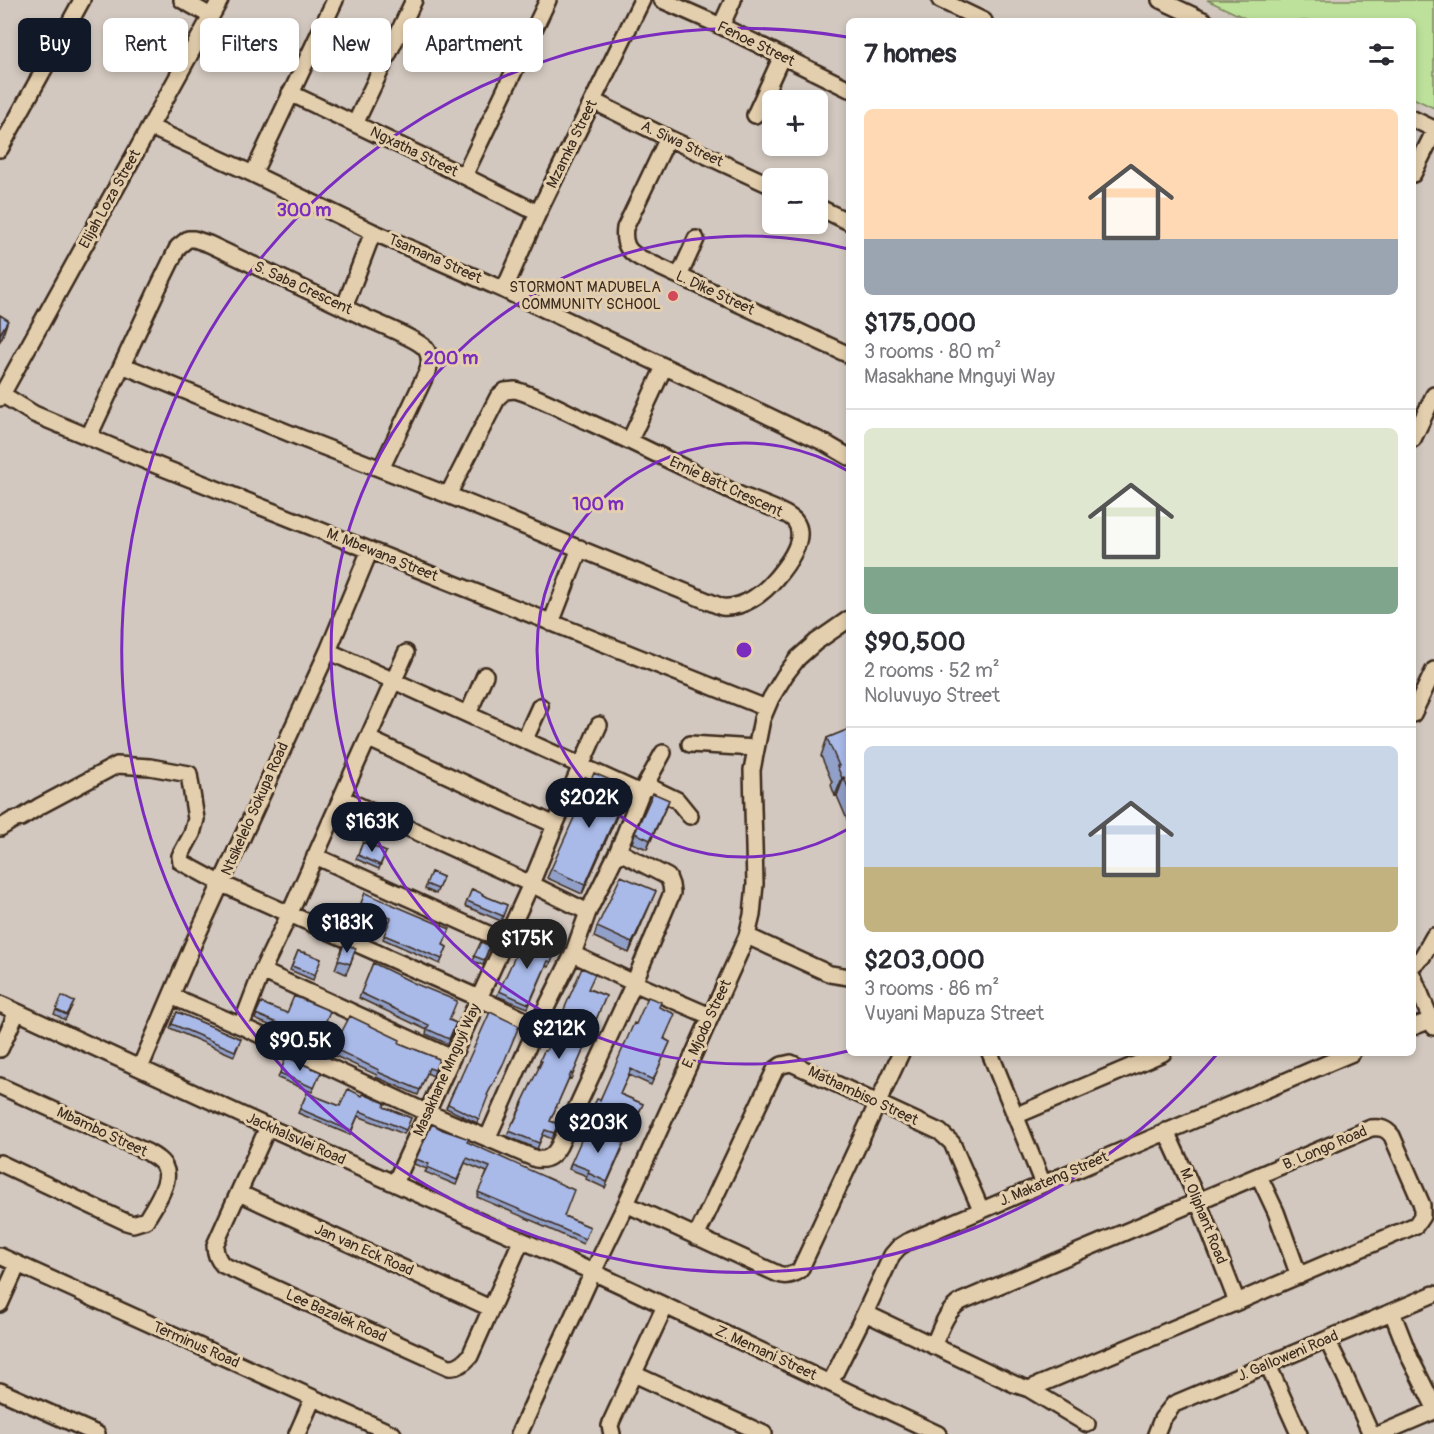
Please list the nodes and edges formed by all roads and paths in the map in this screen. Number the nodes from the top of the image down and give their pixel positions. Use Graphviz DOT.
graph roads {
  1 [pos="82,0"];
  2 [pos="182,0"];
  3 [pos="220,0"];
  4 [pos="335,0"];
  5 [pos="414,0"];
  6 [pos="548,0"];
  7 [pos="642,0"];
  8 [pos="662,0"];
  9 [pos="733,0"];
  10 [pos="940,0"];
  11 [pos="1160,0"];
  12 [pos="211,16"];
  13 [pos="978,18"];
  14 [pos="1199,18"];
  15 [pos="721,26"];
  16 [pos="782,56"];
  17 [pos="846,88"];
  18 [pos="290,93"];
  19 [pos="593,101"];
  20 [pos="755,115"];
  21 [pos="1416,121"];
  22 [pos="355,124"];
  23 [pos="150,127"];
  24 [pos="1434,130"];
  25 [pos="669,138"];
  26 [pos="0,149"];
  27 [pos="1416,168"];
  28 [pos="253,174"];
  29 [pos="464,176"];
  30 [pos="762,181"];
  31 [pos="828,212"];
  32 [pos="538,213"];
  33 [pos="846,221"];
  34 [pos="373,232"];
  35 [pos="696,239"];
  36 [pos="679,276"];
  37 [pos="504,290"];
  38 [pos="344,308"];
  39 [pos="846,354"];
  40 [pos="122,365"];
  41 [pos="664,367"];
  42 [pos="1,395"];
  43 [pos="1434,395"];
  44 [pos="1416,433"];
  45 [pos="89,436"];
  46 [pos="630,440"];
  47 [pos="846,456"];
  48 [pos="381,469"];
  49 [pos="448,495"];
  50 [pos="580,548"];
  51 [pos="370,550"];
  52 [pos="846,621"];
  53 [pos="551,623"];
  54 [pos="328,651"];
  55 [pos="406,653"];
  56 [pos="1434,670"];
  57 [pos="484,675"];
  58 [pos="393,681"];
  59 [pos="540,706"];
  60 [pos="766,708"];
  61 [pos="1416,708"];
  62 [pos="468,714"];
  63 [pos="599,725"];
  64 [pos="369,739"];
  65 [pos="525,739"];
  66 [pos="690,744"];
  67 [pos="756,748"];
  68 [pos="662,752"];
  69 [pos="581,766"];
  70 [pos="644,789"];
  71 [pos="342,798"];
  72 [pos="690,816"];
  73 [pos="555,825"];
  74 [pos="0,828"];
  75 [pos="618,851"];
  76 [pos="315,856"];
  77 [pos="222,884"];
  78 [pos="531,884"];
  79 [pos="588,912"];
  80 [pos="289,915"];
  81 [pos="747,936"];
  82 [pos="1434,936"];
  83 [pos="504,941"];
  84 [pos="573,954"];
  85 [pos="1416,962"];
  86 [pos="262,971"];
  87 [pos="846,977"];
  88 [pos="634,983"];
  89 [pos="1416,983"];
  90 [pos="171,996"];
  91 [pos="479,998"];
  92 [pos="0,1004"];
  93 [pos="17,1012"];
  94 [pos="710,1016"];
  95 [pos="1432,1023"];
  96 [pos="241,1026"];
  97 [pos="537,1026"];
  98 [pos="1416,1026"];
  99 [pos="0,1049"];
  100 [pos="900,1056"];
  101 [pos="991,1056"];
  102 [pos="1156,1056"];
  103 [pos="1345,1056"];
  104 [pos="453,1058"];
  105 [pos="140,1068"];
  106 [pos="0,1086"];
  107 [pos="877,1103"];
  108 [pos="428,1113"];
  109 [pos="1016,1116"];
  110 [pos="267,1127"];
  111 [pos="1166,1131"];
  112 [pos="488,1137"];
  113 [pos="0,1163"];
  114 [pos="1259,1176"];
  115 [pos="395,1183"];
  116 [pos="1043,1184"];
  117 [pos="239,1193"];
  118 [pos="1198,1201"];
  119 [pos="626,1204"];
  120 [pos="981,1210"];
  121 [pos="696,1237"];
  122 [pos="521,1241"];
  123 [pos="0,1256"];
  124 [pos="18,1264"];
  125 [pos="593,1272"];
  126 [pos="1299,1276"];
  127 [pos="1434,1294"];
  128 [pos="1237,1302"];
  129 [pos="0,1304"];
  130 [pos="665,1306"];
  131 [pos="490,1308"];
  132 [pos="1392,1312"];
  133 [pos="865,1313"];
  134 [pos="1327,1340"];
  135 [pos="933,1346"];
  136 [pos="1268,1365"];
  137 [pos="634,1374"];
  138 [pos="830,1383"];
  139 [pos="1029,1389"];
  140 [pos="0,1390"];
  141 [pos="312,1398"];
  142 [pos="1434,1406"];
  143 [pos="1434,1412"];
  144 [pos="1088,1424"];
  145 [pos="97,1434"];
  146 [pos="297,1434"];
  147 [pos="393,1434"];
  148 [pos="519,1434"];
  149 [pos="612,1434"];
  150 [pos="764,1434"];
  151 [pos="938,1434"];
  152 [pos="1156,1434"];
  153 [pos="1299,1434"];
  154 [pos="1371,1434"];
  155 [pos="1380,1434"];
  1 -- 26 [label="street"];
  2 -- 12 [label="street"];
  3 -- 12 [label="street, Elijah Loza Street"];
  4 -- 18 [label="street"];
  5 -- 22 [label="street"];
  6 -- 29 [label="street"];
  7 -- 19 [label="street, Mzamka Street"];
  8 -- 15 [label="street, Fenoe Street"];
  9 -- 15 [label="street"];
  10 -- 13 [label="street"];
  11 -- 14 [label="street"];
  12 -- 23 [label="street, Elijah Loza Street"];
  15 -- 16 [label="street, Fenoe Street"];
  16 -- 17 [label="street, Fenoe Street"];
  16 -- 20 [label="street"];
  18 -- 22 [label="street, Ngxatha Street"];
  18 -- 28 [label="street"];
  19 -- 25 [label="street, A. Siwa Street"];
  19 -- 32 [label="street, Mzamka Street"];
  21 -- 24 [label="street"];
  22 -- 29 [label="street, Ngxatha Street"];
  23 -- 28 [label="street, Tsamana Street"];
  23 -- 42 [label="street, Elijah Loza Street"];
  24 -- 27 [label="street"];
  25 -- 30 [label="street, A. Siwa Street"];
  25 -- 36 [label="street, L. Dike Street"];
  28 -- 34 [label="street, Tsamana Street"];
  29 -- 32 [label="street, Ngxatha Street"];
  31 -- 33 [label="street"];
  32 -- 37 [label="street, Mzamka Street"];
  34 -- 37 [label="street, Tsamana Street"];
  34 -- 38 [label="street"];
  35 -- 36 [label="street"];
  36 -- 39 [label="street, L. Dike Street"];
  37 -- 41 [label="street, Tsamana Street"];
  38 -- 40 [label="street, S. Saba Crescent"];
  38 -- 48 [label="street, S. Saba Crescent"];
  40 -- 45 [label="street, S. Saba Crescent"];
  40 -- 48 [label="street"];
  41 -- 46 [label="street"];
  41 -- 47 [label="street, Tsamana Street"];
  42 -- 45 [label="street, M. Mbewana Street"];
  43 -- 44 [label="street"];
  45 -- 51 [label="street, M. Mbewana Street"];
  46 -- 49 [label="street, Ernie Batt Crescent"];
  46 -- 50 [label="street, Ernie Batt Crescent"];
  48 -- 49 [label="street"];
  49 -- 50 [label="street, Ernie Batt Crescent"];
  50 -- 53 [label="street"];
  51 -- 53 [label="street, M. Mbewana Street"];
  51 -- 54 [label="street, Ntsikelelo Sokupa Road"];
  52 -- 60 [label="street, E. Mjodo Street"];
  53 -- 60 [label="street, M. Mbewana Street"];
  54 -- 58 [label="street"];
  54 -- 77 [label="street, Ntsikelelo Sokupa Road"];
  55 -- 58 [label="street"];
  56 -- 61 [label="street"];
  57 -- 62 [label="street"];
  58 -- 62 [label="street"];
  58 -- 64 [label="street"];
  59 -- 65 [label="street"];
  60 -- 67 [label="street, E. Mjodo Street"];
  62 -- 65 [label="street"];
  63 -- 69 [label="street, Masakhane Mnguyi Way"];
  64 -- 71 [label="street"];
  64 -- 73 [label="street"];
  65 -- 69 [label="street"];
  66 -- 67 [label="street"];
  67 -- 81 [label="street, E. Mjodo Street"];
  68 -- 70 [label="street"];
  69 -- 70 [label="street"];
  69 -- 73 [label="street, Masakhane Mnguyi Way"];
  70 -- 72 [label="street"];
  70 -- 75 [label="street"];
  71 -- 76 [label="street"];
  71 -- 78 [label="street"];
  73 -- 78 [label="street, Masakhane Mnguyi Way"];
  74 -- 77 [label="street"];
  75 -- 79 [label="street"];
  75 -- 88 [label="street"];
  76 -- 80 [label="street"];
  76 -- 83 [label="street"];
  77 -- 80 [label="street"];
  77 -- 90 [label="street, Ntsikelelo Sokupa Road"];
  78 -- 79 [label="street"];
  78 -- 83 [label="street, Masakhane Mnguyi Way"];
  79 -- 84 [label="street"];
  80 -- 86 [label="street"];
  80 -- 91 [label="street"];
  81 -- 87 [label="street"];
  81 -- 94 [label="street, E. Mjodo Street"];
  82 -- 85 [label="street"];
  83 -- 91 [label="street, Masakhane Mnguyi Way"];
  84 -- 88 [label="street"];
  84 -- 97 [label="street"];
  86 -- 96 [label="street"];
  86 -- 104 [label="street"];
  88 -- 94 [label="street"];
  88 -- 112 [label="street"];
  89 -- 95 [label="street"];
  90 -- 96 [label="street"];
  90 -- 105 [label="street, Ntsikelelo Sokupa Road"];
  91 -- 97 [label="street"];
  91 -- 104 [label="street, Masakhane Mnguyi Way"];
  92 -- 93 [label="street, Jackhalsvlei Road"];
  93 -- 99 [label="street"];
  93 -- 105 [label="street, Jackhalsvlei Road"];
  94 -- 119 [label="street, E. Mjodo Street"];
  95 -- 98 [label="street"];
  96 -- 108 [label="street"];
  97 -- 112 [label="street"];
  100 -- 107 [label="street"];
  101 -- 109 [label="street"];
  102 -- 109 [label="street"];
  103 -- 111 [label="street, J. Makateng Street"];
  104 -- 108 [label="street, Masakhane Mnguyi Way"];
  105 -- 110 [label="street, Jackhalsvlei Road"];
  106 -- 113 [label="street, Mbambo Street"];
  107 -- 120 [label="street, Mathambiso Street"];
  107 -- 121 [label="street"];
  107 -- 121 [label="street, Mathambiso Street"];
  108 -- 112 [label="street"];
  108 -- 115 [label="street, Masakhane Mnguyi Way"];
  109 -- 116 [label="street"];
  110 -- 115 [label="street, Jackhalsvlei Road"];
  110 -- 117 [label="street, Lee Bazalek Road"];
  111 -- 116 [label="street, J. Makateng Street"];
  111 -- 118 [label="street, M. Oliphant Road"];
  114 -- 118 [label="street, B. Longo Road"];
  114 -- 126 [label="street"];
  114 -- 126 [label="street, B. Longo Road"];
  115 -- 122 [label="street, Jackhalsvlei Road"];
  116 -- 120 [label="street, J. Makateng Street"];
  117 -- 131 [label="street, Jan van Eck Road"];
  117 -- 131 [label="street, Lee Bazalek Road"];
  118 -- 128 [label="street, M. Oliphant Road"];
  118 -- 135 [label="street, B. Longo Road"];
  119 -- 121 [label="street"];
  119 -- 125 [label="street, E. Mjodo Street"];
  120 -- 133 [label="street, J. Makateng Street"];
  122 -- 125 [label="street, Jackhalsvlei Road"];
  122 -- 131 [label="street, Lee Bazalek Road"];
  123 -- 124 [label="street, Terminus Road"];
  124 -- 129 [label="street"];
  124 -- 141 [label="street, Terminus Road"];
  125 -- 130 [label="street, Z. Memani Street"];
  125 -- 148 [label="street, E. Mjodo Street"];
  126 -- 128 [label="street, B. Longo Road"];
  127 -- 132 [label="street, J. Galloweni Road"];
  128 -- 139 [label="street, B. Longo Road"];
  130 -- 137 [label="street"];
  130 -- 138 [label="street, Z. Memani Street"];
  132 -- 134 [label="street, J. Galloweni Road"];
  132 -- 142 [label="street"];
  133 -- 135 [label="street"];
  133 -- 138 [label="street, J. Makateng Street"];
  134 -- 136 [label="street, J. Galloweni Road"];
  134 -- 154 [label="street"];
  135 -- 139 [label="street"];
  136 -- 152 [label="street, J. Galloweni Road"];
  136 -- 153 [label="street"];
  137 -- 149 [label="street"];
  137 -- 150 [label="street"];
  138 -- 151 [label="street, Z. Memani Street"];
  139 -- 144 [label="street"];
  140 -- 145 [label="street"];
  141 -- 146 [label="street"];
  141 -- 147 [label="street, Terminus Road"];
  143 -- 155 [label="street"];
}
